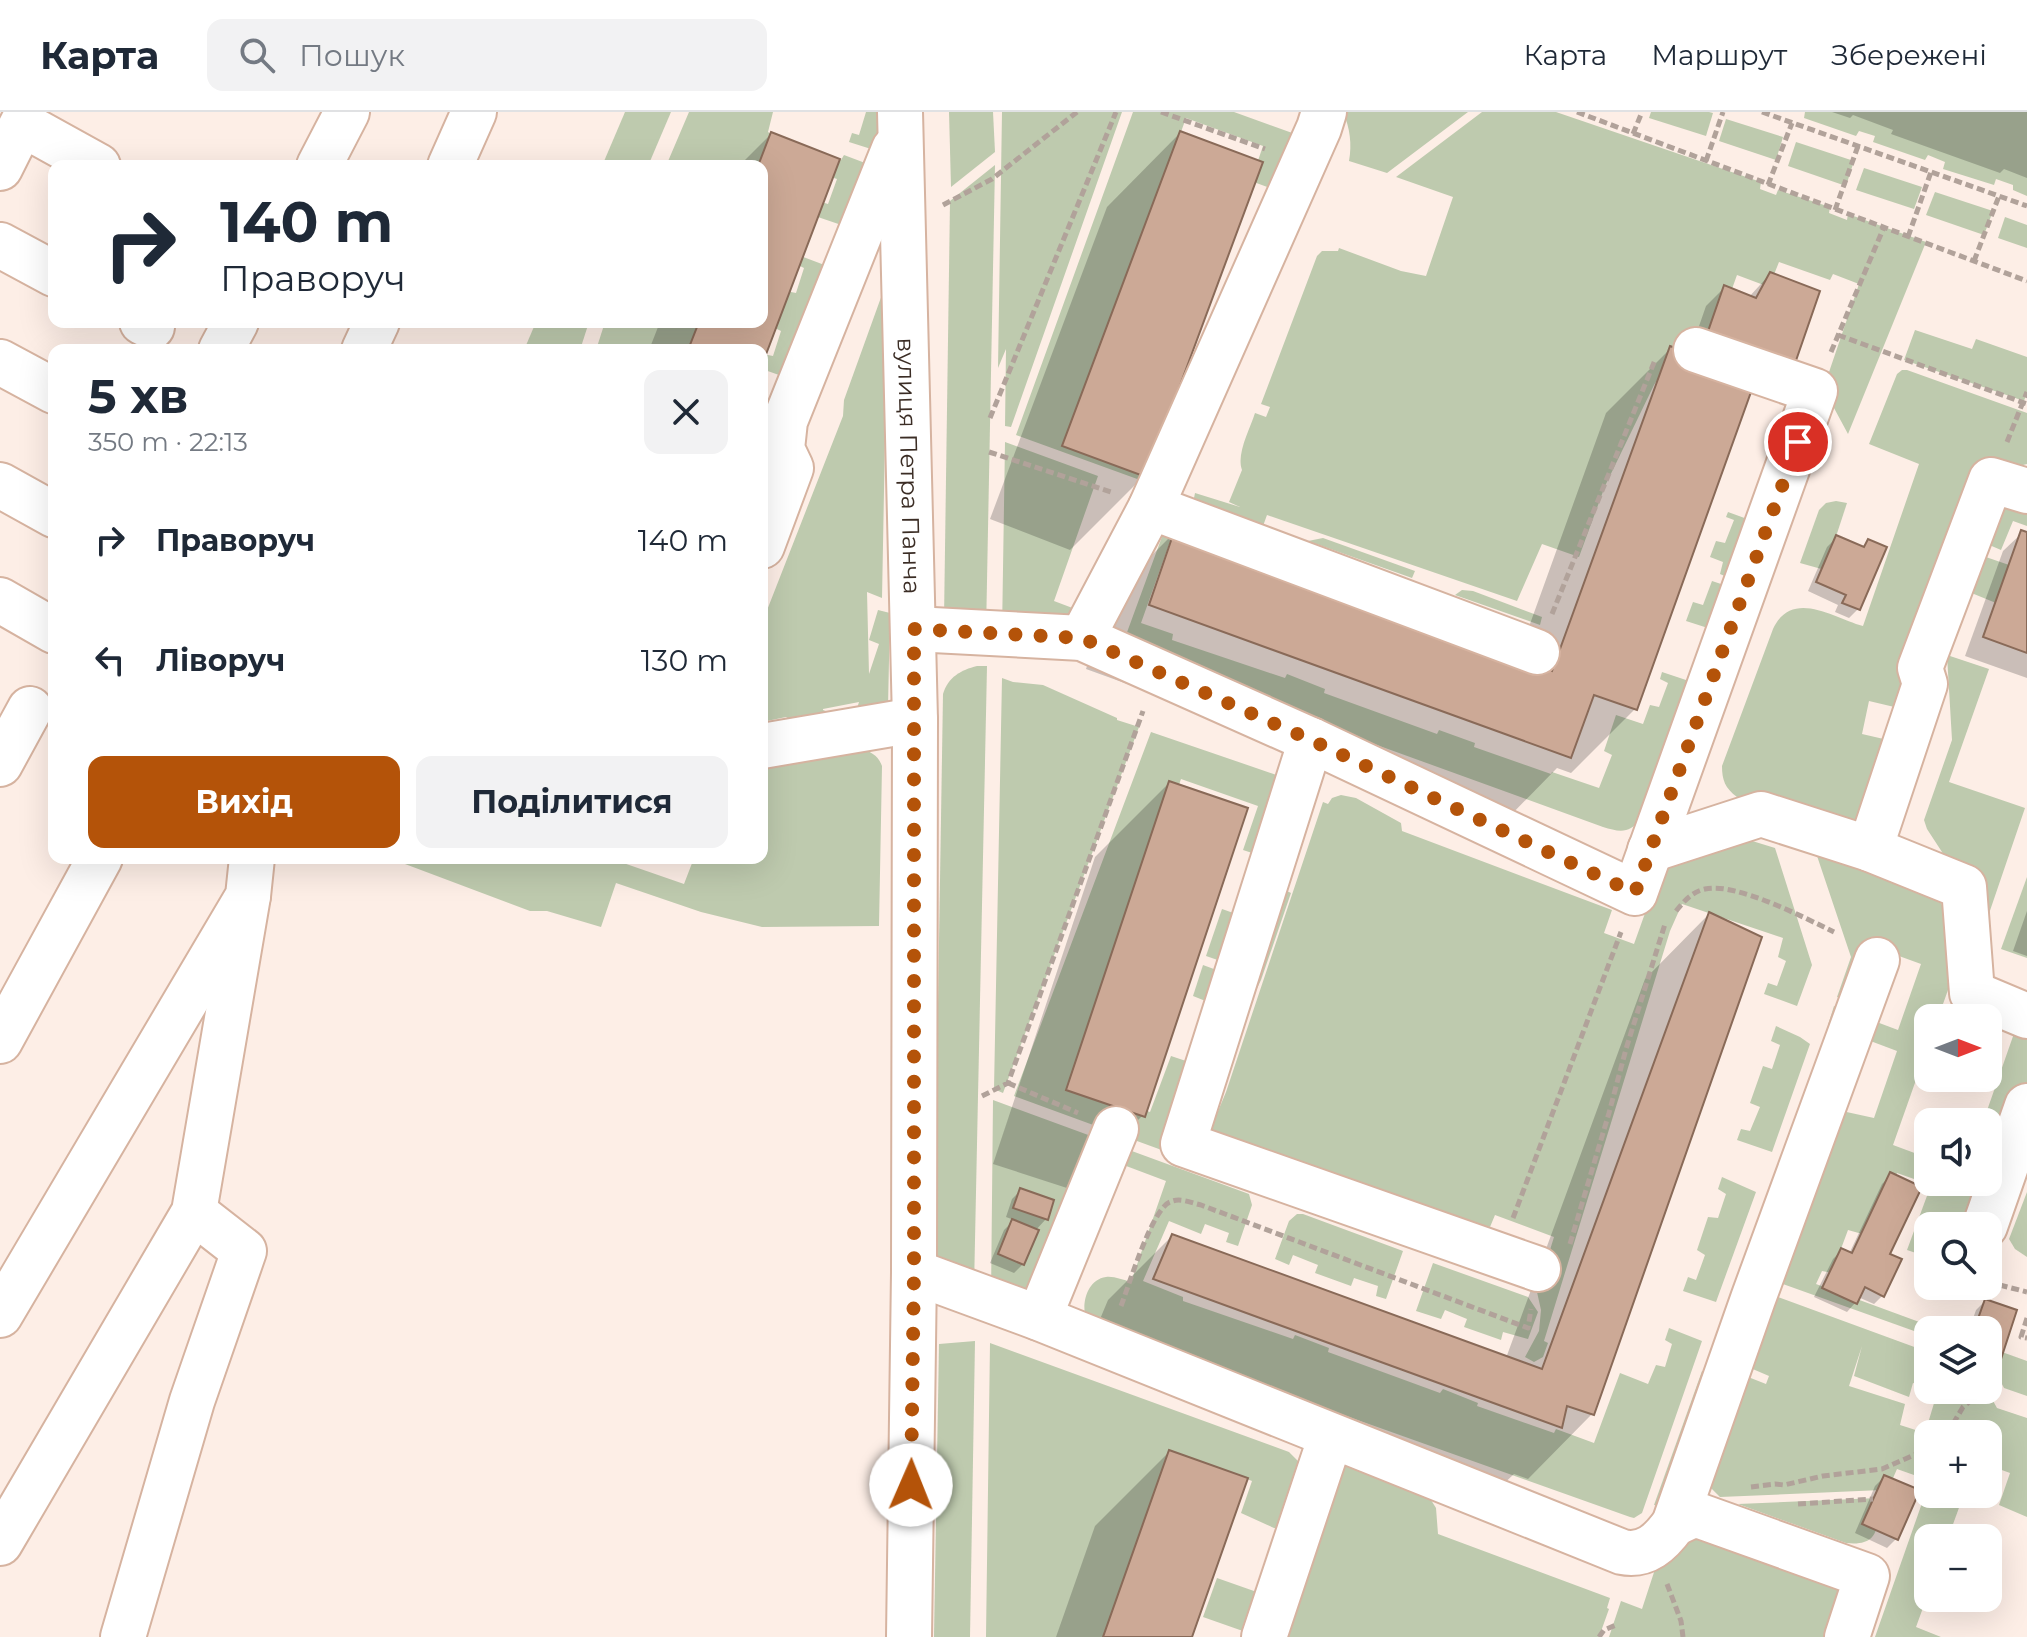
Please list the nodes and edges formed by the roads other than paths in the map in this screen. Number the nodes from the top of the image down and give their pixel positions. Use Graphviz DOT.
graph roads {
  1 [pos="347,112"];
  2 [pos="474,112"];
  3 [pos="1324,112"];
  4 [pos="900,122"];
  5 [pos="87,160"];
  6 [pos="322,160"];
  7 [pos="453,160"];
  8 [pos="0,168"];
  9 [pos="0,245"];
  10 [pos="48,271"];
  11 [pos="1696,350"];
  12 [pos="0,362"];
  13 [pos="48,388"];
  14 [pos="0,485"];
  15 [pos="2009,485"];
  16 [pos="1139,503"];
  17 [pos="48,512"];
  18 [pos="768,530"];
  19 [pos="0,600"];
  20 [pos="48,628"];
  21 [pos="914,629"];
  22 [pos="1082,638"];
  23 [pos="1537,652"];
  24 [pos="30,709"];
  25 [pos="915,720"];
  26 [pos="1311,740"];
  27 [pos="768,745"];
  28 [pos="0,764"];
  29 [pos="1870,849"];
  30 [pos="1650,850"];
  31 [pos="97,864"];
  32 [pos="250,877"];
  33 [pos="1877,960"];
  34 [pos="2027,1016"];
  35 [pos="0,1041"];
  36 [pos="2027,1106"];
  37 [pos="1116,1129"];
  38 [pos="194,1212"];
  39 [pos="1990,1212"];
  40 [pos="1518,1262"];
  41 [pos="914,1272"];
  42 [pos="0,1315"];
  43 [pos="1039,1318"];
  44 [pos="1331,1436"];
  45 [pos="1674,1524"];
  46 [pos="0,1543"];
  47 [pos="123,1637"];
  48 [pos="909,1637"];
  49 [pos="1264,1637"];
  50 [pos="1847,1637"];
  1 -- 6 [label="street"];
  2 -- 7 [label="street"];
  3 -- 16 [label="street"];
  4 -- 18 [label="street"];
  4 -- 21 [label="street, вулиця Петра Панча"];
  5 -- 8 [label="street"];
  9 -- 10 [label="street"];
  11 -- 30 [label="street"];
  12 -- 13 [label="street"];
  14 -- 17 [label="street"];
  15 -- 29 [label="street"];
  16 -- 22 [label="street"];
  16 -- 23 [label="street"];
  19 -- 20 [label="street"];
  21 -- 22 [label="street"];
  21 -- 25 [label="street, вулиця Петра Панча"];
  22 -- 26 [label="street"];
  24 -- 28 [label="street"];
  25 -- 27 [label="street"];
  25 -- 41 [label="street, вулиця Петра Панча"];
  26 -- 30 [label="street"];
  26 -- 40 [label="street"];
  29 -- 30 [label="street"];
  29 -- 34 [label="street"];
  31 -- 35 [label="street"];
  32 -- 38 [label="street"];
  32 -- 42 [label="street"];
  33 -- 45 [label="street"];
  36 -- 39 [label="street"];
  37 -- 43 [label="street"];
  38 -- 46 [label="street"];
  38 -- 47 [label="street"];
  41 -- 43 [label="street"];
  41 -- 48 [label="street, вулиця Петра Панча"];
  43 -- 44 [label="street"];
  44 -- 45 [label="street"];
  44 -- 49 [label="street"];
  45 -- 50 [label="street"];
}
